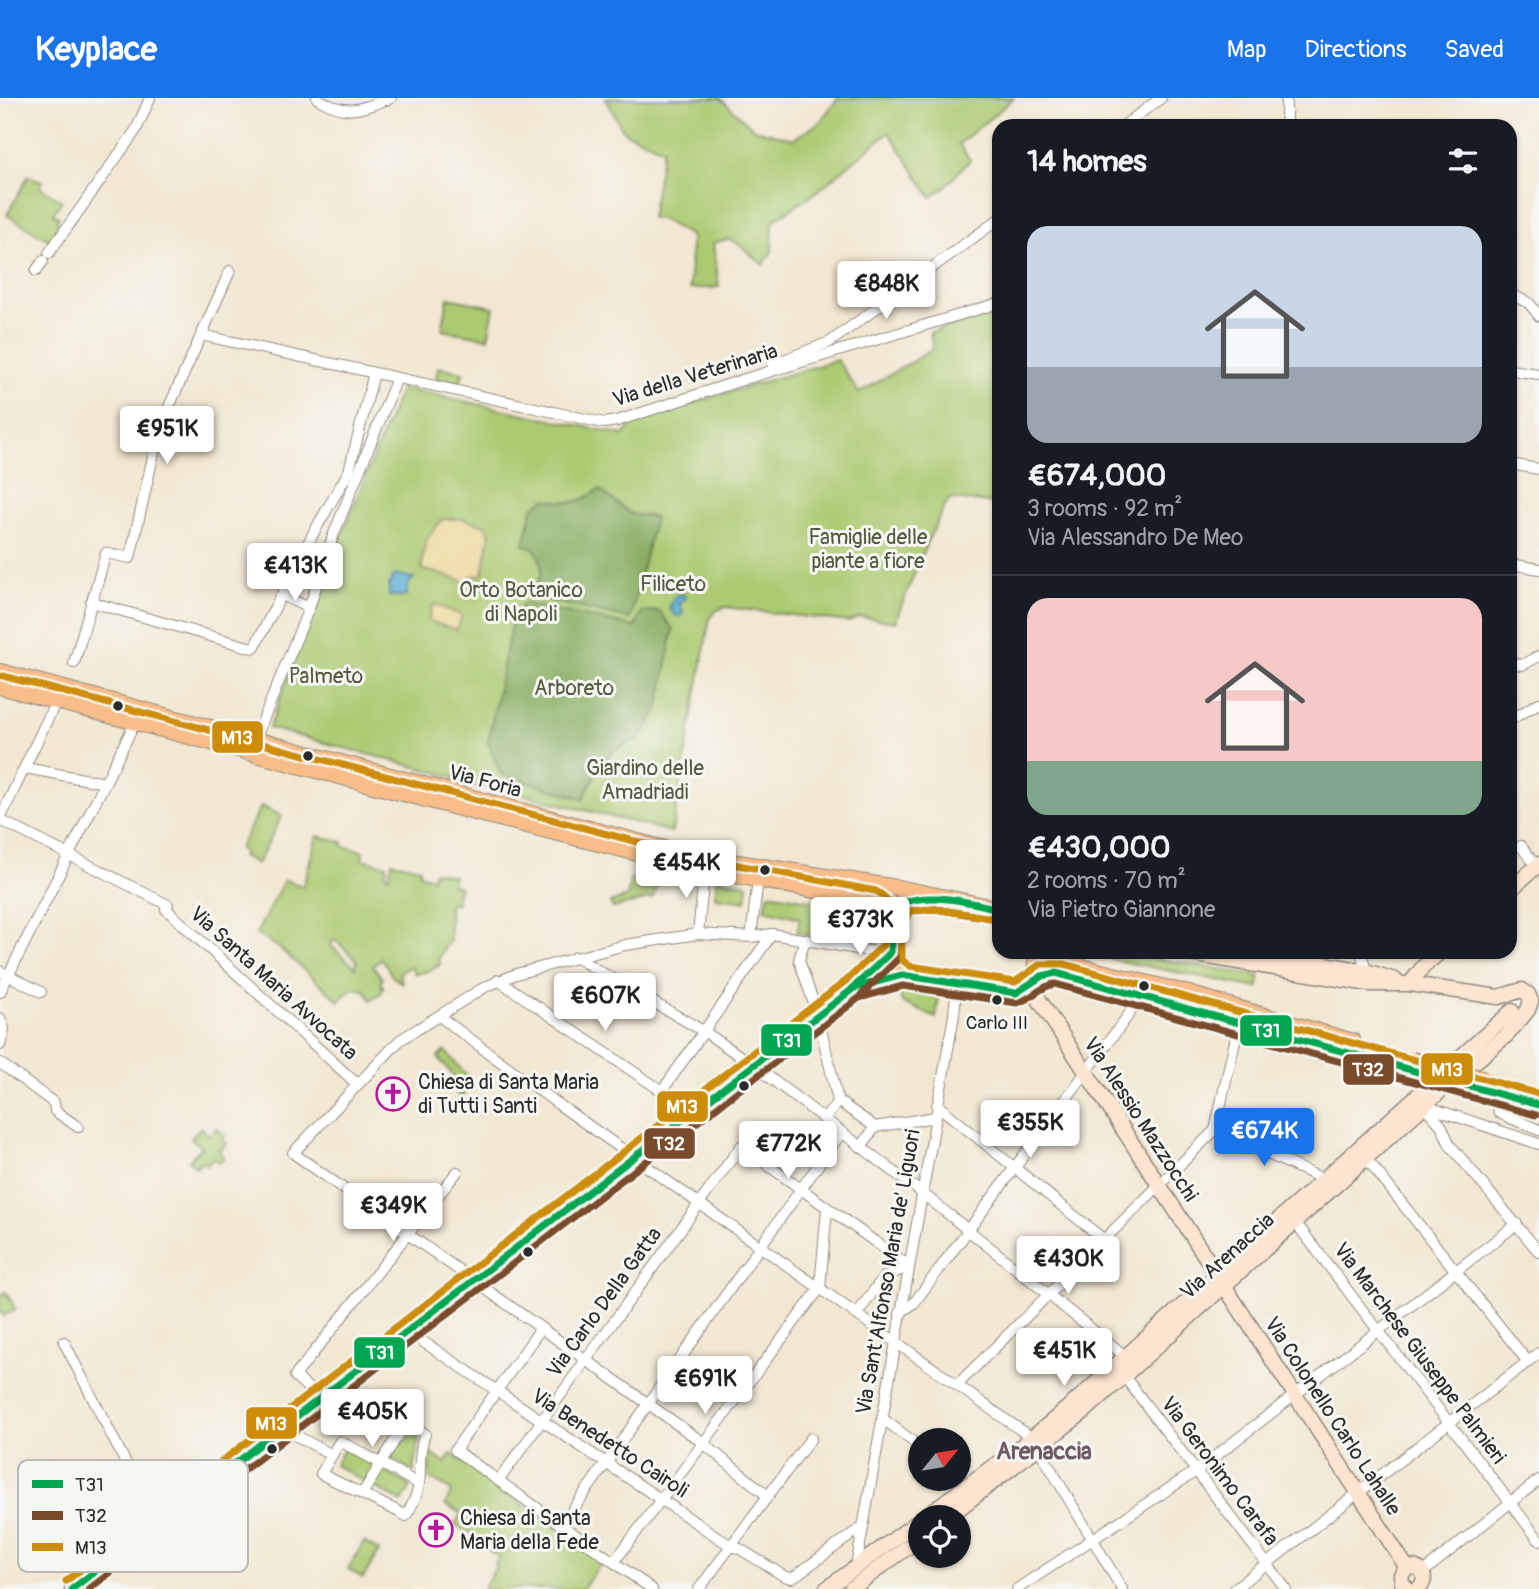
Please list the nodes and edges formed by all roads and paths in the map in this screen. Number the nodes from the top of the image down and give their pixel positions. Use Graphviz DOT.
graph roads {
  1 [pos="150,98"];
  2 [pos="317,98"];
  3 [pos="391,98"];
  4 [pos="1161,98"];
  5 [pos="1286,98"];
  6 [pos="1133,119"];
  7 [pos="1286,119"];
  8 [pos="992,224"];
  9 [pos="36,271"];
  10 [pos="230,271"];
  11 [pos="1517,297"];
  12 [pos="992,305"];
  13 [pos="1539,316"];
  14 [pos="201,335"];
  15 [pos="1517,371"];
  16 [pos="373,373"];
  17 [pos="1539,374"];
  18 [pos="397,378"];
  19 [pos="745,379"];
  20 [pos="164,418"];
  21 [pos="159,430"];
  22 [pos="1517,465"];
  23 [pos="1539,468"];
  24 [pos="354,473"];
  25 [pos="1517,565"];
  26 [pos="1539,569"];
  27 [pos="282,595"];
  28 [pos="91,602"];
  29 [pos="309,608"];
  30 [pos="1539,656"];
  31 [pos="74,663"];
  32 [pos="1517,664"];
  33 [pos="0,672"];
  34 [pos="0,686"];
  35 [pos="59,695"];
  36 [pos="1539,703"];
  37 [pos="1517,716"];
  38 [pos="136,721"];
  39 [pos="252,745"];
  40 [pos="25,768"];
  41 [pos="105,783"];
  42 [pos="0,820"];
  43 [pos="1521,846"];
  44 [pos="69,856"];
  45 [pos="705,863"];
  46 [pos="1538,865"];
  47 [pos="760,872"];
  48 [pos="1517,884"];
  49 [pos="945,899"];
  50 [pos="992,908"];
  51 [pos="698,934"];
  52 [pos="772,934"];
  53 [pos="751,937"];
  54 [pos="805,939"];
  55 [pos="886,947"];
  56 [pos="575,957"];
  57 [pos="1035,959"];
  58 [pos="1057,959"];
  59 [pos="1273,959"];
  60 [pos="1276,959"];
  61 [pos="1363,959"];
  62 [pos="1432,959"];
  63 [pos="1366,971"];
  64 [pos="5,973"];
  65 [pos="902,975"];
  66 [pos="498,980"];
  67 [pos="1030,982"];
  68 [pos="957,983"];
  69 [pos="1410,984"];
  70 [pos="854,988"];
  71 [pos="0,992"];
  72 [pos="41,992"];
  73 [pos="1514,1002"];
  74 [pos="1130,1013"];
  75 [pos="439,1016"];
  76 [pos="818,1016"];
  77 [pos="0,1018"];
  78 [pos="1239,1023"];
  79 [pos="1497,1026"];
  80 [pos="705,1032"];
  81 [pos="0,1045"];
  82 [pos="0,1063"];
  83 [pos="1413,1065"];
  84 [pos="753,1066"];
  85 [pos="1086,1073"];
  86 [pos="357,1084"];
  87 [pos="1500,1089"];
  88 [pos="662,1091"];
  89 [pos="1539,1095"];
  90 [pos="838,1101"];
  91 [pos="937,1105"];
  92 [pos="1539,1105"];
  93 [pos="1424,1106"];
  94 [pos="689,1115"];
  95 [pos="935,1117"];
  96 [pos="824,1120"];
  97 [pos="78,1127"];
  98 [pos="875,1128"];
  99 [pos="1216,1129"];
  100 [pos="1539,1130"];
  101 [pos="841,1133"];
  102 [pos="1539,1144"];
  103 [pos="860,1147"];
  104 [pos="634,1157"];
  105 [pos="1366,1158"];
  106 [pos="1015,1168"];
  107 [pos="457,1172"];
  108 [pos="1325,1180"];
  109 [pos="1158,1184"];
  110 [pos="801,1189"];
  111 [pos="922,1193"];
  112 [pos="699,1204"];
  113 [pos="827,1208"];
  114 [pos="1295,1222"];
  115 [pos="1517,1224"];
  116 [pos="968,1230"];
  117 [pos="408,1234"];
  118 [pos="1103,1239"];
  119 [pos="760,1247"];
  120 [pos="1539,1252"];
  121 [pos="909,1266"];
  122 [pos="1456,1271"];
  123 [pos="473,1281"];
  124 [pos="1220,1282"];
  125 [pos="820,1289"];
  126 [pos="1048,1294"];
  127 [pos="900,1313"];
  128 [pos="857,1314"];
  129 [pos="541,1328"];
  130 [pos="408,1331"];
  131 [pos="1379,1331"];
  132 [pos="895,1341"];
  133 [pos="64,1342"];
  134 [pos="1539,1353"];
  135 [pos="1125,1356"];
  136 [pos="586,1359"];
  137 [pos="1528,1362"];
  138 [pos="1124,1376"];
  139 [pos="957,1385"];
  140 [pos="496,1391"];
  141 [pos="1295,1396"];
  142 [pos="320,1399"];
  143 [pos="648,1404"];
  144 [pos="882,1418"];
  145 [pos="542,1421"];
  146 [pos="1449,1422"];
  147 [pos="282,1428"];
  148 [pos="811,1438"];
  149 [pos="908,1438"];
  150 [pos="704,1443"];
  151 [pos="1035,1443"];
  152 [pos="332,1455"];
  153 [pos="124,1460"];
  154 [pos="240,1460"];
  155 [pos="381,1463"];
  156 [pos="606,1463"];
  157 [pos="1196,1471"];
  158 [pos="971,1476"];
  159 [pos="499,1480"];
  160 [pos="1539,1480"];
  161 [pos="419,1484"];
  162 [pos="952,1491"];
  163 [pos="1358,1492"];
  164 [pos="362,1494"];
  165 [pos="768,1496"];
  166 [pos="661,1499"];
  167 [pos="1510,1503"];
  168 [pos="936,1505"];
  169 [pos="962,1505"];
  170 [pos="562,1525"];
  171 [pos="862,1527"];
  172 [pos="908,1528"];
  173 [pos="846,1538"];
  174 [pos="1092,1539"];
  175 [pos="1539,1540"];
  176 [pos="731,1546"];
  177 [pos="859,1547"];
  178 [pos="908,1547"];
  179 [pos="614,1562"];
  180 [pos="1266,1563"];
  181 [pos="856,1567"];
  182 [pos="1407,1568"];
  183 [pos="94,1572"];
  184 [pos="1423,1572"];
  185 [pos="1412,1588"];
  186 [pos="72,1589"];
  187 [pos="652,1589"];
  188 [pos="699,1589"];
  189 [pos="826,1589"];
  190 [pos="851,1589"];
  191 [pos="1017,1589"];
  192 [pos="1122,1589"];
  193 [pos="1234,1589"];
  194 [pos="1286,1589"];
  1 -- 9 [label="street"];
  2 -- 3 [label="street"];
  4 -- 6 [label="street"];
  5 -- 7 [label="street"];
  8 -- 19 [label="street"];
  10 -- 14 [label="street"];
  11 -- 13 [label="street"];
  12 -- 19 [label="street, Via della Veterinaria"];
  14 -- 16 [label="street, Via della Veterinaria"];
  14 -- 20 [label="street"];
  15 -- 17 [label="street"];
  16 -- 18 [label="street, Via della Veterinaria"];
  16 -- 24 [label="street"];
  18 -- 19 [label="street, Via della Veterinaria"];
  18 -- 24 [label="street"];
  21 -- 28 [label="street"];
  22 -- 23 [label="street"];
  24 -- 27 [label="street"];
  24 -- 29 [label="street"];
  25 -- 26 [label="street"];
  27 -- 28 [label="street"];
  27 -- 29 [label="street"];
  28 -- 31 [label="street"];
  29 -- 39 [label="street"];
  30 -- 32 [label="street"];
  33 -- 35 [label="main road, Via Foria"];
  34 -- 35 [label="main road, Via Foria"];
  35 -- 38 [label="main road, Via Foria"];
  35 -- 39 [label="main road, Via Foria"];
  35 -- 40 [label="street"];
  36 -- 37 [label="street"];
  38 -- 39 [label="main road, Via Foria"];
  38 -- 41 [label="street"];
  39 -- 45 [label="main road, Via Foria"];
  40 -- 41 [label="street"];
  40 -- 42 [label="street"];
  41 -- 44 [label="street"];
  42 -- 44 [label="street, Via Santa Maria Avvocata"];
  43 -- 46 [label="street"];
  44 -- 64 [label="street"];
  44 -- 86 [label="street, Via Santa Maria Avvocata"];
  45 -- 47 [label="main road, Via Foria"];
  45 -- 51 [label="street"];
  46 -- 48 [label="main road"];
  47 -- 49 [label="main road"];
  47 -- 53 [label="street"];
  47 -- 55 [label="main road"];
  49 -- 50 [label="main road"];
  49 -- 55 [label="main road"];
  51 -- 53 [label="street"];
  51 -- 56 [label="street"];
  52 -- 53 [label="street"];
  52 -- 54 [label="street"];
  52 -- 80 [label="street"];
  54 -- 55 [label="street"];
  54 -- 76 [label="street"];
  55 -- 65 [label="main road"];
  55 -- 70 [label="main road"];
  56 -- 66 [label="street"];
  56 -- 80 [label="street"];
  57 -- 67 [label="main road"];
  58 -- 83 [label="main road"];
  59 -- 69 [label="main road"];
  60 -- 63 [label="main road"];
  61 -- 63 [label="street"];
  62 -- 69 [label="main road"];
  63 -- 69 [label="main road"];
  64 -- 71 [label="street"];
  64 -- 72 [label="street"];
  65 -- 68 [label="main road"];
  65 -- 70 [label="main road"];
  66 -- 75 [label="street"];
  66 -- 88 [label="street"];
  67 -- 68 [label="main road"];
  67 -- 78 [label="main road"];
  67 -- 85 [label="main road, Via Alessio Mazzocchi"];
  68 -- 91 [label="street, Via Sant'Alfonso Maria de' Liguori"];
  69 -- 73 [label="main road"];
  70 -- 76 [label="main road"];
  73 -- 79 [label="main road, Via Arenaccia"];
  73 -- 79 [label="main road"];
  73 -- 93 [label="main road, Via Arenaccia"];
  74 -- 85 [label="street"];
  75 -- 86 [label="street"];
  75 -- 104 [label="street"];
  76 -- 84 [label="main road"];
  76 -- 90 [label="street"];
  77 -- 81 [label="street"];
  78 -- 83 [label="main road"];
  78 -- 99 [label="street"];
  79 -- 108 [label="main road, Via Arenaccia"];
  80 -- 84 [label="street"];
  80 -- 88 [label="street"];
  82 -- 97 [label="street"];
  83 -- 87 [label="main road"];
  83 -- 87 [label="main road, bridge"];
  84 -- 94 [label="main road"];
  84 -- 96 [label="street"];
  85 -- 106 [label="street"];
  85 -- 109 [label="main road, Via Alessio Mazzocchi"];
  86 -- 117 [label="street"];
  87 -- 89 [label="main road"];
  87 -- 92 [label="main road"];
  87 -- 100 [label="street"];
  88 -- 94 [label="street"];
  90 -- 96 [label="street"];
  90 -- 98 [label="street"];
  91 -- 95 [label="street, Via Sant'Alfonso Maria de' Liguori"];
  91 -- 106 [label="street"];
  93 -- 102 [label="street"];
  93 -- 105 [label="main road, Via Arenaccia"];
  93 -- 115 [label="street"];
  94 -- 104 [label="main road"];
  95 -- 98 [label="street"];
  95 -- 111 [label="street, Via Sant'Alfonso Maria de' Liguori"];
  96 -- 101 [label="street"];
  98 -- 103 [label="street"];
  99 -- 108 [label="street"];
  99 -- 109 [label="street"];
  101 -- 103 [label="street"];
  101 -- 110 [label="street"];
  103 -- 111 [label="street"];
  104 -- 112 [label="street"];
  104 -- 123 [label="main road"];
  105 -- 114 [label="main road, Via Arenaccia"];
  105 -- 122 [label="street"];
  106 -- 116 [label="street"];
  106 -- 118 [label="street"];
  107 -- 117 [label="street"];
  108 -- 124 [label="main road, Via Arenaccia"];
  109 -- 118 [label="street"];
  109 -- 124 [label="main road, Via Alessio Mazzocchi"];
  110 -- 112 [label="street, Via Carlo Della Gatta"];
  110 -- 113 [label="street"];
  110 -- 119 [label="street"];
  111 -- 116 [label="street"];
  111 -- 121 [label="street, Via Sant'Alfonso Maria de' Liguori"];
  112 -- 119 [label="street"];
  112 -- 136 [label="street, Via Carlo Della Gatta"];
  113 -- 121 [label="street"];
  113 -- 125 [label="street"];
  114 -- 124 [label="main road, Via Arenaccia"];
  114 -- 131 [label="street, Via Marchese Giuseppe Palmieri"];
  115 -- 120 [label="street"];
  115 -- 122 [label="street"];
  116 -- 126 [label="street"];
  116 -- 127 [label="street"];
  117 -- 123 [label="street"];
  117 -- 142 [label="street"];
  118 -- 126 [label="street"];
  119 -- 125 [label="street"];
  119 -- 143 [label="street"];
  121 -- 127 [label="street, Via Sant'Alfonso Maria de' Liguori"];
  121 -- 128 [label="street"];
  122 -- 131 [label="street"];
  122 -- 137 [label="street"];
  123 -- 129 [label="street"];
  123 -- 130 [label="main road"];
  124 -- 135 [label="main road, Via Arenaccia"];
  124 -- 138 [label="main road, Via Arenaccia"];
  124 -- 141 [label="main road, Via Colonello Carlo Lahalle"];
  125 -- 128 [label="street"];
  125 -- 150 [label="street"];
  126 -- 135 [label="street"];
  126 -- 139 [label="street"];
  127 -- 132 [label="street, Via Sant'Alfonso Maria de' Liguori"];
  128 -- 132 [label="street"];
  129 -- 136 [label="street"];
  129 -- 140 [label="street"];
  130 -- 140 [label="street, Via Benedetto Cairoli"];
  130 -- 142 [label="main road"];
  131 -- 141 [label="street"];
  131 -- 146 [label="street, Via Marchese Giuseppe Palmieri"];
  132 -- 139 [label="street"];
  132 -- 144 [label="street, Via Sant'Alfonso Maria de' Liguori"];
  133 -- 153 [label="street"];
  134 -- 137 [label="street"];
  135 -- 151 [label="main road, Via Arenaccia"];
  136 -- 143 [label="street"];
  136 -- 145 [label="street, Via Carlo Della Gatta"];
  137 -- 146 [label="street"];
  138 -- 151 [label="main road, Via Arenaccia"];
  138 -- 157 [label="street, Via Geronimo Carafa"];
  139 -- 151 [label="street"];
  140 -- 145 [label="street, Via Benedetto Cairoli"];
  140 -- 159 [label="street"];
  141 -- 157 [label="street"];
  141 -- 163 [label="main road, Via Colonello Carlo Lahalle"];
  142 -- 147 [label="main road"];
  143 -- 150 [label="street"];
  143 -- 156 [label="street"];
  144 -- 149 [label="street"];
  144 -- 171 [label="street, Via Sant'Alfonso Maria de' Liguori"];
  145 -- 156 [label="street, Via Benedetto Cairoli"];
  145 -- 159 [label="street, Via Carlo Della Gatta"];
  146 -- 163 [label="street"];
  146 -- 167 [label="street, Via Marchese Giuseppe Palmieri"];
  147 -- 152 [label="street"];
  147 -- 154 [label="main road"];
  148 -- 165 [label="street"];
  150 -- 165 [label="street"];
  150 -- 166 [label="street"];
  151 -- 158 [label="main road, Via Arenaccia"];
  151 -- 169 [label="main road, Via Arenaccia"];
  151 -- 174 [label="street"];
  152 -- 155 [label="street"];
  152 -- 164 [label="street"];
  155 -- 161 [label="street"];
  155 -- 161 [label="street"];
  155 -- 164 [label="street"];
  156 -- 166 [label="street, Via Benedetto Cairoli"];
  156 -- 170 [label="street"];
  157 -- 174 [label="street"];
  157 -- 180 [label="street, Via Geronimo Carafa"];
  159 -- 170 [label="street"];
  160 -- 167 [label="street"];
  161 -- 164 [label="street"];
  162 -- 168 [label="main road, Via Arenaccia"];
  163 -- 180 [label="street"];
  163 -- 182 [label="main road, Via Colonello Carlo Lahalle"];
  165 -- 176 [label="street"];
  166 -- 176 [label="street, Via Benedetto Cairoli"];
  166 -- 179 [label="street"];
  167 -- 175 [label="street, Via Marchese Giuseppe Palmieri"];
  167 -- 184 [label="street"];
  170 -- 179 [label="street"];
  171 -- 173 [label="street"];
  171 -- 177 [label="street, Via Sant'Alfonso Maria de' Liguori"];
  172 -- 181 [label="main road, Via Arenaccia"];
  173 -- 176 [label="street, Via Benedetto Cairoli"];
  173 -- 177 [label="street"];
  174 -- 191 [label="street"];
  174 -- 192 [label="street"];
  176 -- 188 [label="street"];
  177 -- 181 [label="street, Via Sant'Alfonso Maria de' Liguori"];
  178 -- 190 [label="main road"];
  179 -- 187 [label="street"];
  180 -- 193 [label="street"];
  180 -- 194 [label="street, Via Geronimo Carafa"];
  181 -- 189 [label="main road, Via Arenaccia"];
  182 -- 184 [label="main road"];
  182 -- 185 [label="main road"];
  183 -- 186 [label="main road"];
  184 -- 185 [label="main road"];
}
